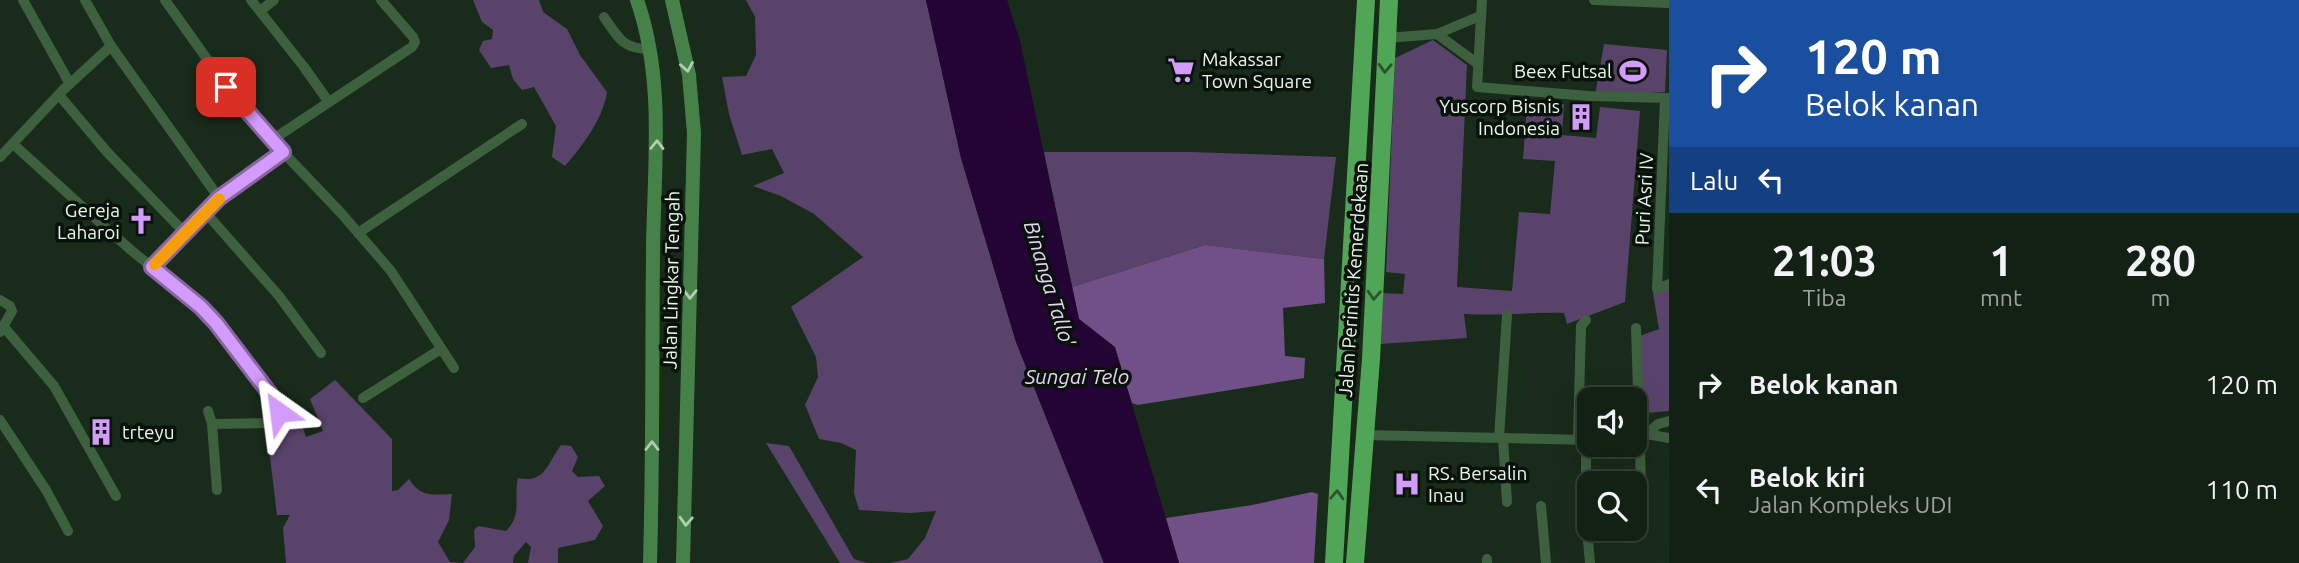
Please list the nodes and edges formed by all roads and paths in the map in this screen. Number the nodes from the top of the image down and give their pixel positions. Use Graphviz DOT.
graph roads {
  1 [pos="23,0"];
  2 [pos="85,0"];
  3 [pos="165,0"];
  4 [pos="251,0"];
  5 [pos="274,0"];
  6 [pos="381,0"];
  7 [pos="637,0"];
  8 [pos="672,0"];
  9 [pos="1366,0"];
  10 [pos="1389,0"];
  11 [pos="1482,0"];
  12 [pos="1594,0"];
  13 [pos="1662,2"];
  14 [pos="260,11"];
  15 [pos="1480,16"];
  16 [pos="604,17"];
  17 [pos="1437,34"];
  18 [pos="1387,38"];
  19 [pos="111,46"];
  20 [pos="649,49"];
  21 [pos="1478,64"];
  22 [pos="70,84"];
  23 [pos="59,95"];
  24 [pos="1667,98"];
  25 [pos="328,101"];
  26 [pos="522,124"];
  27 [pos="272,140"];
  28 [pos="13,144"];
  29 [pos="283,152"];
  30 [pos="0,157"];
  31 [pos="219,198"];
  32 [pos="206,213"];
  33 [pos="184,232"];
  34 [pos="358,233"];
  35 [pos="152,267"];
  36 [pos="1669,284"];
  37 [pos="0,300"];
  38 [pos="1507,315"];
  39 [pos="1586,320"];
  40 [pos="1636,328"];
  41 [pos="2,330"];
  42 [pos="441,349"];
  43 [pos="321,353"];
  44 [pos="454,368"];
  45 [pos="1583,387"];
  46 [pos="1639,387"];
  47 [pos="363,398"];
  48 [pos="208,411"];
  49 [pos="0,420"];
  50 [pos="1669,421"];
  51 [pos="212,424"];
  52 [pos="1647,431"];
  53 [pos="1364,435"];
  54 [pos="1647,436"];
  55 [pos="1501,438"];
  56 [pos="1669,438"];
  57 [pos="1577,440"];
  58 [pos="1584,457"];
  59 [pos="217,490"];
  60 [pos="116,496"];
  61 [pos="1507,502"];
  62 [pos="1541,506"];
  63 [pos="68,531"];
  64 [pos="1335,541"];
  65 [pos="1357,542"];
  66 [pos="650,563"];
  67 [pos="683,563"];
  68 [pos="1334,563"];
  69 [pos="1355,563"];
  70 [pos="1546,563"];
  71 [pos="1590,563"];
  1 -- 22 [label="street"];
  2 -- 19 [label="street"];
  3 -- 27 [label="street"];
  4 -- 14 [label="street"];
  5 -- 14 [label="street"];
  6 -- 25 [label="street"];
  7 -- 20 [label="main road, Jalan Lingkar Tengah"];
  8 -- 67 [label="main road, Jalan Lingkar Tengah, one-way"];
  64 -- 9 [label="highway, Jalan Perintis Kemerdekaan, one-way"];
  10 -- 18 [label="highway, Jalan Perintis Kemerdekaan"];
  11 -- 15 [label="street"];
  12 -- 13 [label="street"];
  14 -- 25 [label="street"];
  15 -- 17 [label="street"];
  15 -- 21 [label="street"];
  16 -- 20 [label="street"];
  17 -- 18 [label="street"];
  17 -- 21 [label="street"];
  18 -- 53 [label="highway, Jalan Perintis Kemerdekaan, one-way"];
  19 -- 22 [label="street"];
  19 -- 31 [label="street"];
  66 -- 20 [label="main road, Jalan Lingkar Tengah, one-way"];
  21 -- 24 [label="street"];
  22 -- 23 [label="street"];
  23 -- 28 [label="street"];
  23 -- 33 [label="street"];
  24 -- 36 [label="street, Puri Asri IV"];
  25 -- 27 [label="street"];
  26 -- 34 [label="street"];
  27 -- 29 [label="street"];
  28 -- 30 [label="street"];
  28 -- 35 [label="street"];
  29 -- 31 [label="street"];
  29 -- 34 [label="street"];
  31 -- 32 [label="street"];
  32 -- 33 [label="street"];
  32 -- 43 [label="street"];
  33 -- 35 [label="street"];
  34 -- 42 [label="street"];
  35 -- 51 [label="street"];
  37 -- 41 [label="street"];
  38 -- 55 [label="street"];
  39 -- 45 [label="street"];
  40 -- 46 [label="street"];
  41 -- 60 [label="street"];
  42 -- 44 [label="street"];
  42 -- 47 [label="street"];
  48 -- 51 [label="street"];
  49 -- 63 [label="street"];
  50 -- 52 [label="street"];
  51 -- 59 [label="street"];
  53 -- 55 [label="street"];
  53 -- 65 [label="highway, Jalan Perintis Kemerdekaan"];
  54 -- 56 [label="street"];
  55 -- 57 [label="street"];
  55 -- 61 [label="street"];
  58 -- 71 [label="street"];
  62 -- 70 [label="street"];
  64 -- 65 [label="highway"];
  64 -- 68 [label="highway, Jalan Perintis Kemerdekaan"];
  65 -- 69 [label="highway, Jalan Perintis Kemerdekaan"];
}
